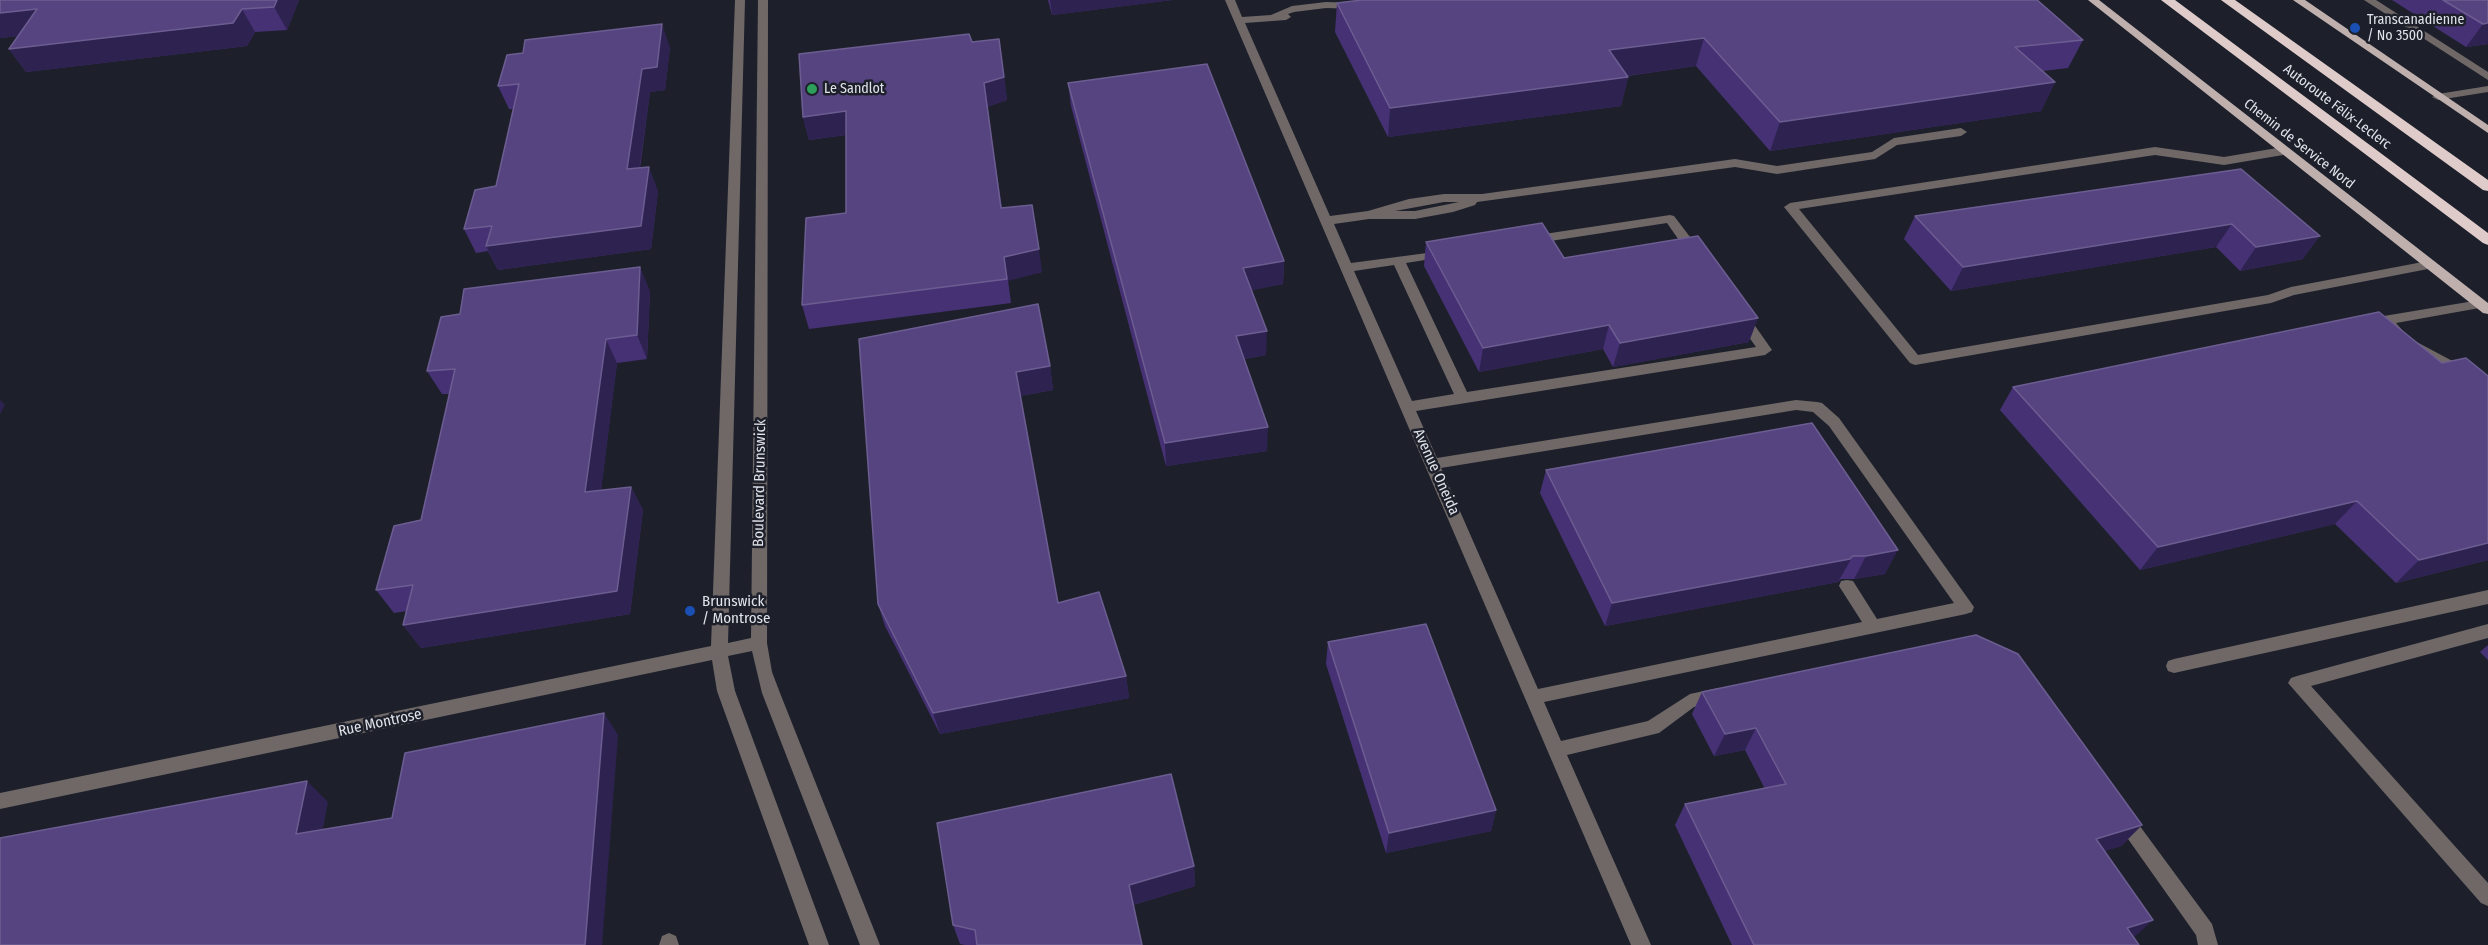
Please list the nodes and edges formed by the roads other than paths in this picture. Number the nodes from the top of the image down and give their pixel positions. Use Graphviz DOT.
graph roads {
  1 [pos="740,0"];
  2 [pos="763,0"];
  3 [pos="1230,0"];
  4 [pos="2093,0"];
  5 [pos="2167,0"];
  6 [pos="2227,0"];
  7 [pos="2298,0"];
  8 [pos="2369,0"];
  9 [pos="1356,4"];
  10 [pos="1238,20"];
  11 [pos="2488,77"];
  12 [pos="2488,89"];
  13 [pos="2438,97"];
  14 [pos="2488,130"];
  15 [pos="1961,132"];
  16 [pos="2283,151"];
  17 [pos="2488,187"];
  18 [pos="1326,221"];
  19 [pos="2488,240"];
  20 [pos="1515,243"];
  21 [pos="1456,251"];
  22 [pos="1398,260"];
  23 [pos="2428,265"];
  24 [pos="1704,266"];
  25 [pos="1346,268"];
  26 [pos="1731,303"];
  27 [pos="2484,307"];
  28 [pos="2488,386"];
  29 [pos="1463,398"];
  30 [pos="1407,407"];
  31 [pos="1432,464"];
  32 [pos="1847,586"];
  33 [pos="2488,597"];
  34 [pos="1874,627"];
  35 [pos="2488,631"];
  36 [pos="759,643"];
  37 [pos="719,652"];
  38 [pos="2174,666"];
  39 [pos="1737,691"];
  40 [pos="1533,697"];
  41 [pos="1556,750"];
  42 [pos="0,801"];
  43 [pos="2115,805"];
  44 [pos="2488,897"];
  45 [pos="819,945"];
  46 [pos="870,945"];
  47 [pos="1641,945"];
  48 [pos="2208,945"];
  1 -- 37 [label="street"];
  2 -- 36 [label="street, Boulevard Brunswick"];
  3 -- 10 [label="street, Avenue Oneida"];
  4 -- 16 [label="main road, Chemin de Service Nord"];
  5 -- 19 [label="highway, Autoroute Félix-Leclerc"];
  6 -- 17 [label="highway, Autoroute Félix-Leclerc"];
  7 -- 13 [label="main road"];
  8 -- 11 [label="street"];
  9 -- 10 [label="street"];
  10 -- 18 [label="street, Avenue Oneida"];
  12 -- 13 [label="street"];
  13 -- 14 [label="main road"];
  15 -- 18 [label="street"];
  16 -- 23 [label="main road, Chemin de Service Nord"];
  16 -- 23 [label="street"];
  18 -- 25 [label="street, Avenue Oneida"];
  20 -- 24 [label="street"];
  21 -- 22 [label="street"];
  22 -- 25 [label="street"];
  22 -- 29 [label="street"];
  23 -- 27 [label="main road, Chemin de Service Nord"];
  25 -- 30 [label="street, Avenue Oneida"];
  26 -- 29 [label="street"];
  27 -- 28 [label="street"];
  29 -- 30 [label="street"];
  30 -- 31 [label="street, Avenue Oneida"];
  31 -- 34 [label="street"];
  31 -- 40 [label="street, Avenue Oneida"];
  32 -- 34 [label="street"];
  33 -- 38 [label="street"];
  34 -- 40 [label="street"];
  35 -- 44 [label="street"];
  36 -- 37 [label="street, Rue Montrose"];
  36 -- 46 [label="street, Boulevard Brunswick"];
  37 -- 42 [label="street, Rue Montrose"];
  37 -- 45 [label="street"];
  39 -- 41 [label="street"];
  40 -- 41 [label="street, Avenue Oneida"];
  41 -- 47 [label="street, Avenue Oneida"];
  43 -- 48 [label="street"];
}
